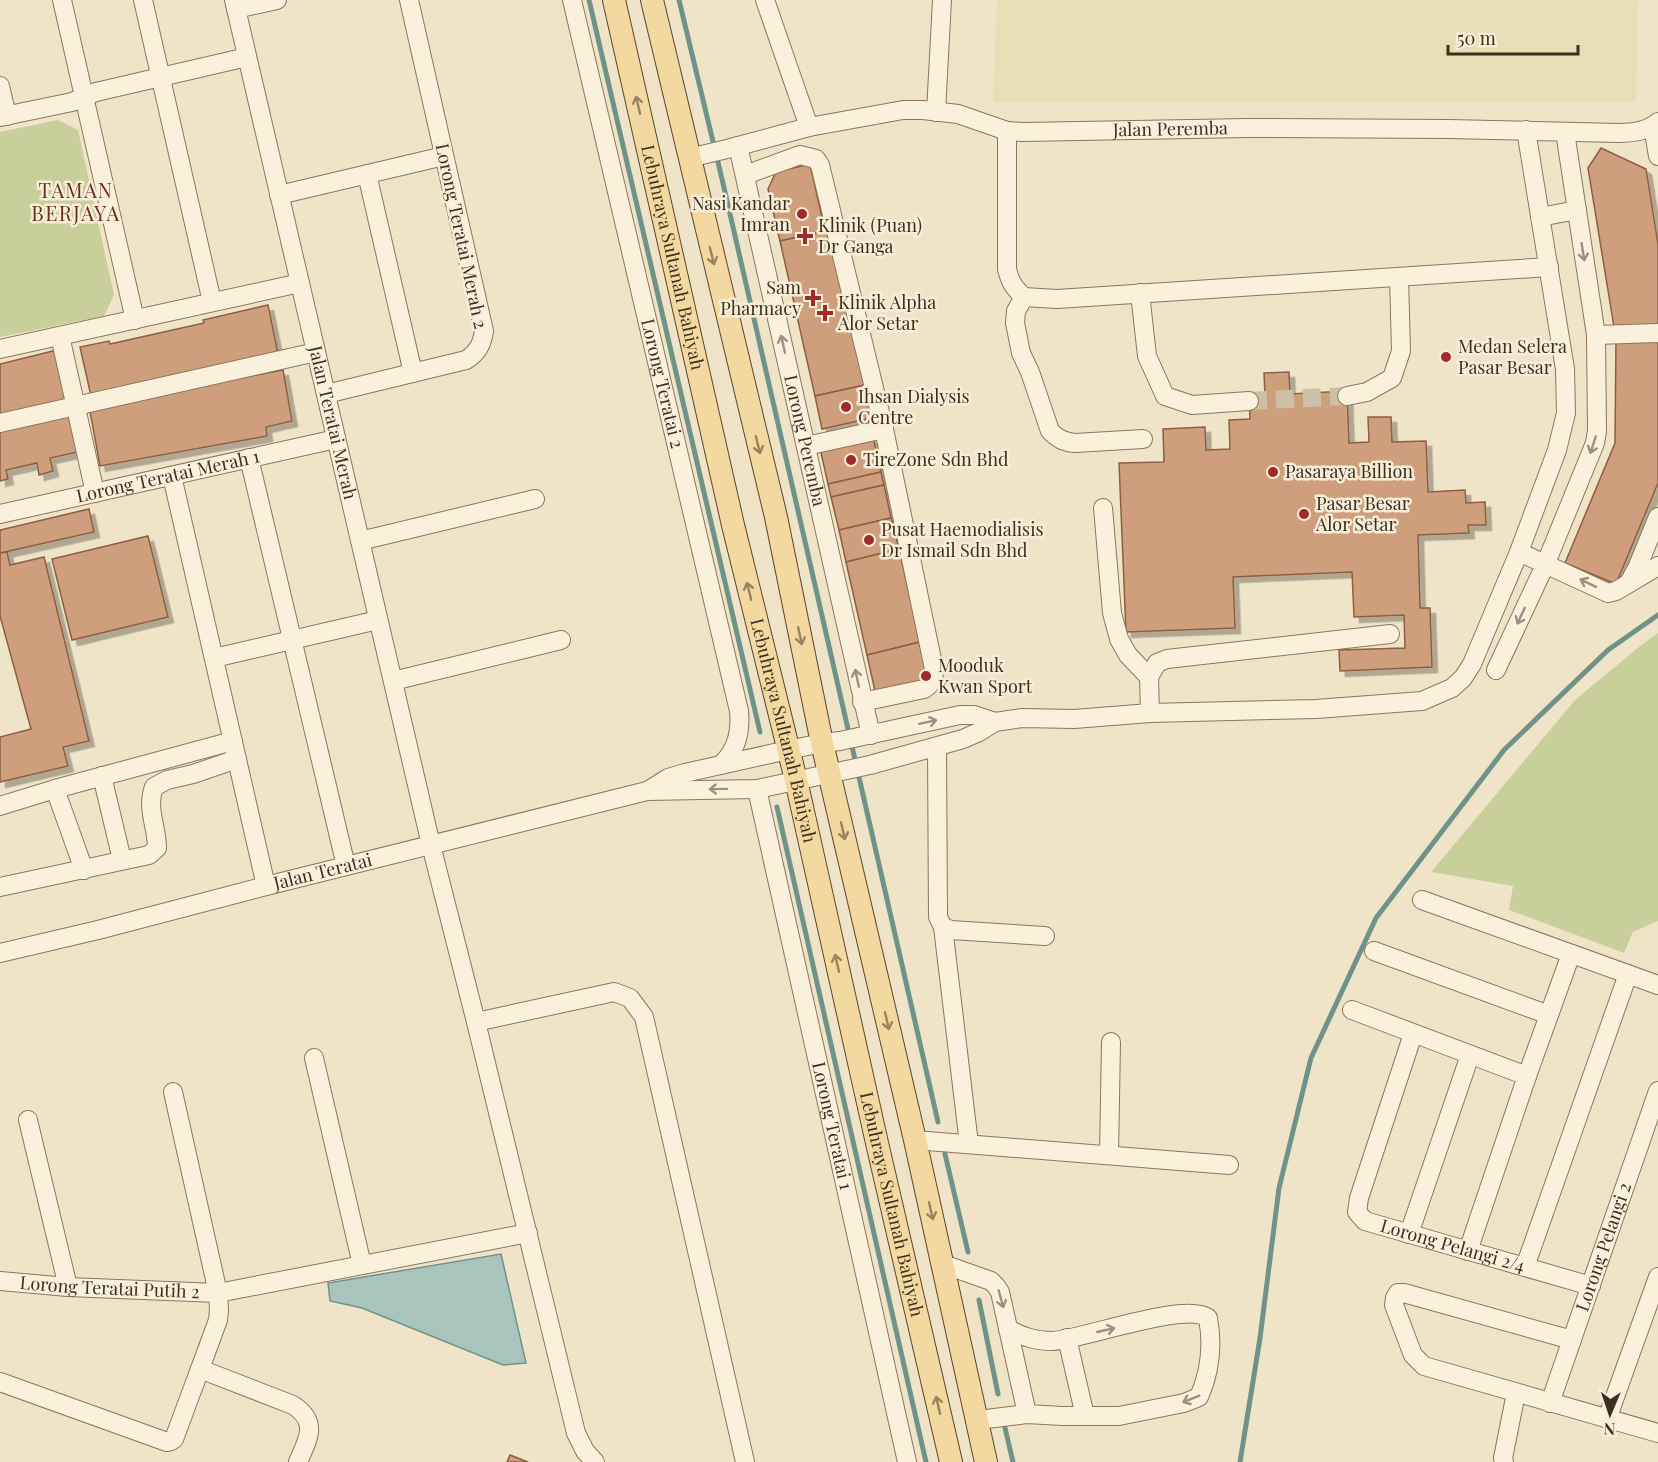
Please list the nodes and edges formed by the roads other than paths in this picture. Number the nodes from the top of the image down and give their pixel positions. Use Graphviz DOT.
graph roads {
  1 [pos="62,0"];
  2 [pos="143,0"];
  3 [pos="277,0"];
  4 [pos="409,0"];
  5 [pos="572,0"];
  6 [pos="614,0"];
  7 [pos="652,0"];
  8 [pos="765,0"];
  9 [pos="942,0"];
  10 [pos="235,5"];
  11 [pos="247,57"];
  12 [pos="161,77"];
  13 [pos="0,86"];
  14 [pos="84,97"];
  15 [pos="936,112"];
  16 [pos="3,117"];
  17 [pos="1656,124"];
  18 [pos="809,127"];
  19 [pos="1526,130"];
  20 [pos="1007,131"];
  21 [pos="1565,132"];
  22 [pos="733,148"];
  23 [pos="444,156"];
  24 [pos="698,156"];
  25 [pos="1658,156"];
  26 [pos="367,174"];
  27 [pos="745,175"];
  28 [pos="279,195"];
  29 [pos="1577,210"];
  30 [pos="1540,217"];
  31 [pos="1549,267"];
  32 [pos="1399,277"];
  33 [pos="300,283"];
  34 [pos="1140,293"];
  35 [pos="1024,297"];
  36 [pos="212,302"];
  37 [pos="135,320"];
  38 [pos="1658,333"];
  39 [pos="1596,335"];
  40 [pos="60,336"];
  41 [pos="0,349"];
  42 [pos="316,352"];
  43 [pos="413,373"];
  44 [pos="326,393"];
  45 [pos="1347,396"];
  46 [pos="1249,401"];
  47 [pos="75,405"];
  48 [pos="0,423"];
  49 [pos="884,429"];
  50 [pos="336,439"];
  51 [pos="1143,439"];
  52 [pos="806,446"];
  53 [pos="249,458"];
  54 [pos="172,476"];
  55 [pos="95,493"];
  56 [pos="535,499"];
  57 [pos="1103,508"];
  58 [pos="0,514"];
  59 [pos="1658,517"];
  60 [pos="360,541"];
  61 [pos="1519,552"];
  62 [pos="1546,563"];
  63 [pos="1658,566"];
  64 [pos="1629,583"];
  65 [pos="378,620"];
  66 [pos="1390,634"];
  67 [pos="292,640"];
  68 [pos="561,640"];
  69 [pos="214,658"];
  70 [pos="1496,670"];
  71 [pos="1149,678"];
  72 [pos="393,681"];
  73 [pos="862,702"];
  74 [pos="1150,713"];
  75 [pos="995,722"];
  76 [pos="866,736"];
  77 [pos="233,741"];
  78 [pos="831,742"];
  79 [pos="937,747"];
  80 [pos="788,750"];
  81 [pos="237,759"];
  82 [pos="722,765"];
  83 [pos="839,772"];
  84 [pos="102,776"];
  85 [pos="796,780"];
  86 [pos="55,789"];
  87 [pos="757,789"];
  88 [pos="647,791"];
  89 [pos="0,806"];
  90 [pos="431,845"];
  91 [pos="122,860"];
  92 [pos="346,866"];
  93 [pos="84,870"];
  94 [pos="266,886"];
  95 [pos="0,888"];
  96 [pos="1422,900"];
  97 [pos="943,927"];
  98 [pos="1045,936"];
  99 [pos="1374,951"];
  100 [pos="0,953"];
  101 [pos="1571,954"];
  102 [pos="1628,974"];
  103 [pos="1658,985"];
  104 [pos="1352,1010"];
  105 [pos="1549,1015"];
  106 [pos="476,1022"];
  107 [pos="1413,1034"];
  108 [pos="1111,1042"];
  109 [pos="1470,1055"];
  110 [pos="314,1058"];
  111 [pos="1527,1076"];
  112 [pos="1658,1091"];
  113 [pos="173,1092"];
  114 [pos="28,1120"];
  115 [pos="1653,1120"];
  116 [pos="915,1140"];
  117 [pos="969,1144"];
  118 [pos="1109,1155"];
  119 [pos="1229,1165"];
  120 [pos="528,1233"];
  121 [pos="1409,1234"];
  122 [pos="1468,1251"];
  123 [pos="943,1264"];
  124 [pos="362,1265"];
  125 [pos="1525,1267"];
  126 [pos="1658,1278"];
  127 [pos="0,1281"];
  128 [pos="1591,1286"];
  129 [pos="68,1287"];
  130 [pos="218,1293"];
  131 [pos="1008,1329"];
  132 [pos="1067,1338"];
  133 [pos="1572,1340"];
  134 [pos="200,1369"];
  135 [pos="0,1382"];
  136 [pos="1516,1393"];
  137 [pos="1550,1403"];
  138 [pos="1027,1414"];
  139 [pos="1085,1416"];
  140 [pos="1608,1419"];
  141 [pos="978,1420"];
  142 [pos="1658,1433"];
  143 [pos="588,1458"];
  144 [pos="298,1462"];
  145 [pos="745,1462"];
  146 [pos="907,1462"];
  147 [pos="951,1462"];
  148 [pos="986,1462"];
  149 [pos="1504,1462"];
  1 -- 14 [label="street"];
  2 -- 12 [label="street"];
  3 -- 10 [label="street"];
  4 -- 23 [label="street, Lorong Teratai Merah 2"];
  5 -- 82 [label="street, Lorong Teratai 2"];
  80 -- 6 [label="main road, Lebuhraya Sultanah Bahiyah, one-way"];
  7 -- 24 [label="main road, Lebuhraya Sultanah Bahiyah"];
  8 -- 18 [label="street"];
  9 -- 15 [label="street"];
  10 -- 11 [label="street, Jalan Teratai Merah"];
  11 -- 12 [label="street"];
  11 -- 28 [label="street, Jalan Teratai Merah"];
  12 -- 14 [label="street"];
  12 -- 36 [label="street"];
  13 -- 16 [label="street"];
  14 -- 16 [label="street"];
  14 -- 37 [label="street"];
  15 -- 18 [label="street, Jalan Peremba"];
  15 -- 20 [label="street, Jalan Peremba"];
  17 -- 21 [label="street, Jalan Peremba"];
  17 -- 25 [label="street"];
  18 -- 22 [label="street, Jalan Peremba"];
  19 -- 20 [label="street, Jalan Peremba"];
  19 -- 21 [label="street, Jalan Peremba"];
  19 -- 30 [label="street"];
  20 -- 35 [label="street"];
  21 -- 29 [label="street"];
  22 -- 24 [label="street, Jalan Peremba"];
  22 -- 27 [label="street, Lorong Peremba"];
  23 -- 26 [label="street"];
  23 -- 43 [label="street, Lorong Teratai Merah 2"];
  24 -- 78 [label="main road, Lebuhraya Sultanah Bahiyah, one-way"];
  26 -- 28 [label="street"];
  26 -- 43 [label="street"];
  27 -- 49 [label="street"];
  52 -- 27 [label="street, Lorong Peremba, one-way"];
  28 -- 33 [label="street, Jalan Teratai Merah"];
  29 -- 30 [label="street"];
  29 -- 39 [label="street, one-way"];
  30 -- 31 [label="street"];
  31 -- 32 [label="street"];
  31 -- 61 [label="street"];
  32 -- 34 [label="street"];
  32 -- 45 [label="street"];
  33 -- 36 [label="street"];
  33 -- 42 [label="street, Jalan Teratai Merah"];
  34 -- 35 [label="street"];
  34 -- 46 [label="street"];
  35 -- 51 [label="street"];
  36 -- 37 [label="street"];
  37 -- 40 [label="street"];
  38 -- 39 [label="street"];
  39 -- 62 [label="street, one-way"];
  40 -- 41 [label="street"];
  40 -- 47 [label="street"];
  42 -- 44 [label="street, Jalan Teratai Merah"];
  42 -- 47 [label="street"];
  43 -- 44 [label="street, Lorong Teratai Merah 2"];
  44 -- 50 [label="street, Jalan Teratai Merah"];
  47 -- 48 [label="street"];
  47 -- 55 [label="street"];
  49 -- 52 [label="street"];
  49 -- 73 [label="street"];
  50 -- 53 [label="street, Lorong Teratai Merah 1"];
  50 -- 60 [label="street, Jalan Teratai Merah"];
  73 -- 52 [label="street, Lorong Peremba, one-way"];
  53 -- 54 [label="street, Lorong Teratai Merah 1"];
  53 -- 67 [label="street"];
  54 -- 55 [label="street, Lorong Teratai Merah 1"];
  54 -- 69 [label="street"];
  55 -- 58 [label="street, Lorong Teratai Merah 1"];
  56 -- 60 [label="street"];
  57 -- 71 [label="street"];
  59 -- 64 [label="street"];
  60 -- 65 [label="street, Jalan Teratai Merah"];
  61 -- 62 [label="street"];
  61 -- 74 [label="street"];
  64 -- 62 [label="street, one-way"];
  62 -- 70 [label="street, one-way"];
  63 -- 64 [label="street"];
  65 -- 67 [label="street"];
  65 -- 72 [label="street, Jalan Teratai Merah"];
  66 -- 71 [label="street"];
  67 -- 69 [label="street"];
  67 -- 92 [label="street"];
  68 -- 72 [label="street"];
  69 -- 77 [label="street"];
  71 -- 74 [label="street"];
  72 -- 90 [label="street, Jalan Teratai Merah"];
  73 -- 76 [label="street, Lorong Peremba"];
  74 -- 75 [label="street"];
  76 -- 75 [label="street, Jalan Teratai, one-way"];
  75 -- 79 [label="street, Jalan Teratai"];
  76 -- 78 [label="street, Jalan Teratai"];
  77 -- 81 [label="street"];
  77 -- 84 [label="street"];
  78 -- 80 [label="street, Jalan Teratai"];
  78 -- 83 [label="main road, Lebuhraya Sultanah Bahiyah"];
  79 -- 83 [label="street, Jalan Teratai"];
  79 -- 97 [label="street"];
  80 -- 82 [label="street, Jalan Teratai"];
  80 -- 85 [label="main road, Lebuhraya Sultanah Bahiyah"];
  81 -- 91 [label="street"];
  81 -- 94 [label="street"];
  82 -- 88 [label="street, Jalan Teratai"];
  83 -- 85 [label="street, Jalan Teratai"];
  83 -- 116 [label="main road, Lebuhraya Sultanah Bahiyah, one-way"];
  84 -- 86 [label="street"];
  84 -- 91 [label="street"];
  85 -- 87 [label="street, Jalan Teratai"];
  147 -- 85 [label="main road, Lebuhraya Sultanah Bahiyah, one-way"];
  86 -- 89 [label="street"];
  86 -- 93 [label="street"];
  87 -- 88 [label="street, Jalan Teratai, one-way"];
  87 -- 146 [label="street, Lorong Teratai 1"];
  88 -- 90 [label="street, Jalan Teratai"];
  90 -- 92 [label="street, Jalan Teratai"];
  90 -- 106 [label="street, Jalan Teratai Merah"];
  91 -- 93 [label="street"];
  92 -- 94 [label="street, Jalan Teratai"];
  93 -- 95 [label="street"];
  94 -- 100 [label="street, Jalan Teratai"];
  96 -- 101 [label="street"];
  97 -- 98 [label="street"];
  97 -- 117 [label="street"];
  99 -- 105 [label="street"];
  101 -- 102 [label="street"];
  101 -- 105 [label="street"];
  102 -- 103 [label="street"];
  102 -- 125 [label="street"];
  104 -- 107 [label="street"];
  105 -- 111 [label="street"];
  106 -- 120 [label="street, Jalan Teratai Merah"];
  106 -- 145 [label="street"];
  107 -- 109 [label="street"];
  107 -- 121 [label="street, Lorong Pelangi 2/4"];
  108 -- 118 [label="street"];
  109 -- 111 [label="street"];
  109 -- 121 [label="street"];
  110 -- 124 [label="street"];
  111 -- 122 [label="street"];
  112 -- 115 [label="street, Lorong Pelangi 2"];
  113 -- 130 [label="street"];
  114 -- 129 [label="street"];
  115 -- 128 [label="street, Lorong Pelangi 2"];
  116 -- 117 [label="street"];
  116 -- 123 [label="main road, Lebuhraya Sultanah Bahiyah, one-way"];
  117 -- 118 [label="street"];
  118 -- 119 [label="street"];
  120 -- 124 [label="street, Lorong Teratai Putih 2"];
  120 -- 143 [label="street, Jalan Teratai Merah"];
  121 -- 122 [label="street, Lorong Pelangi 2/4"];
  122 -- 125 [label="street, Lorong Pelangi 2/4"];
  123 -- 131 [label="street, one-way"];
  123 -- 141 [label="main road, Lebuhraya Sultanah Bahiyah"];
  124 -- 130 [label="street, Lorong Teratai Putih 2"];
  125 -- 128 [label="street, Lorong Pelangi 2/4"];
  126 -- 140 [label="street"];
  127 -- 129 [label="street, Lorong Teratai Putih 2"];
  128 -- 133 [label="street, Lorong Pelangi 2"];
  129 -- 130 [label="street, Lorong Teratai Putih 2"];
  130 -- 134 [label="street"];
  131 -- 132 [label="street"];
  131 -- 138 [label="street"];
  132 -- 139 [label="street"];
  132 -- 139 [label="street, one-way"];
  133 -- 136 [label="street"];
  133 -- 137 [label="street, Lorong Pelangi 2"];
  134 -- 135 [label="street"];
  134 -- 144 [label="street"];
  136 -- 137 [label="street"];
  136 -- 149 [label="street"];
  137 -- 140 [label="street"];
  138 -- 139 [label="street"];
  138 -- 141 [label="street"];
  140 -- 142 [label="street"];
  141 -- 148 [label="main road, Lebuhraya Sultanah Bahiyah"];
}
